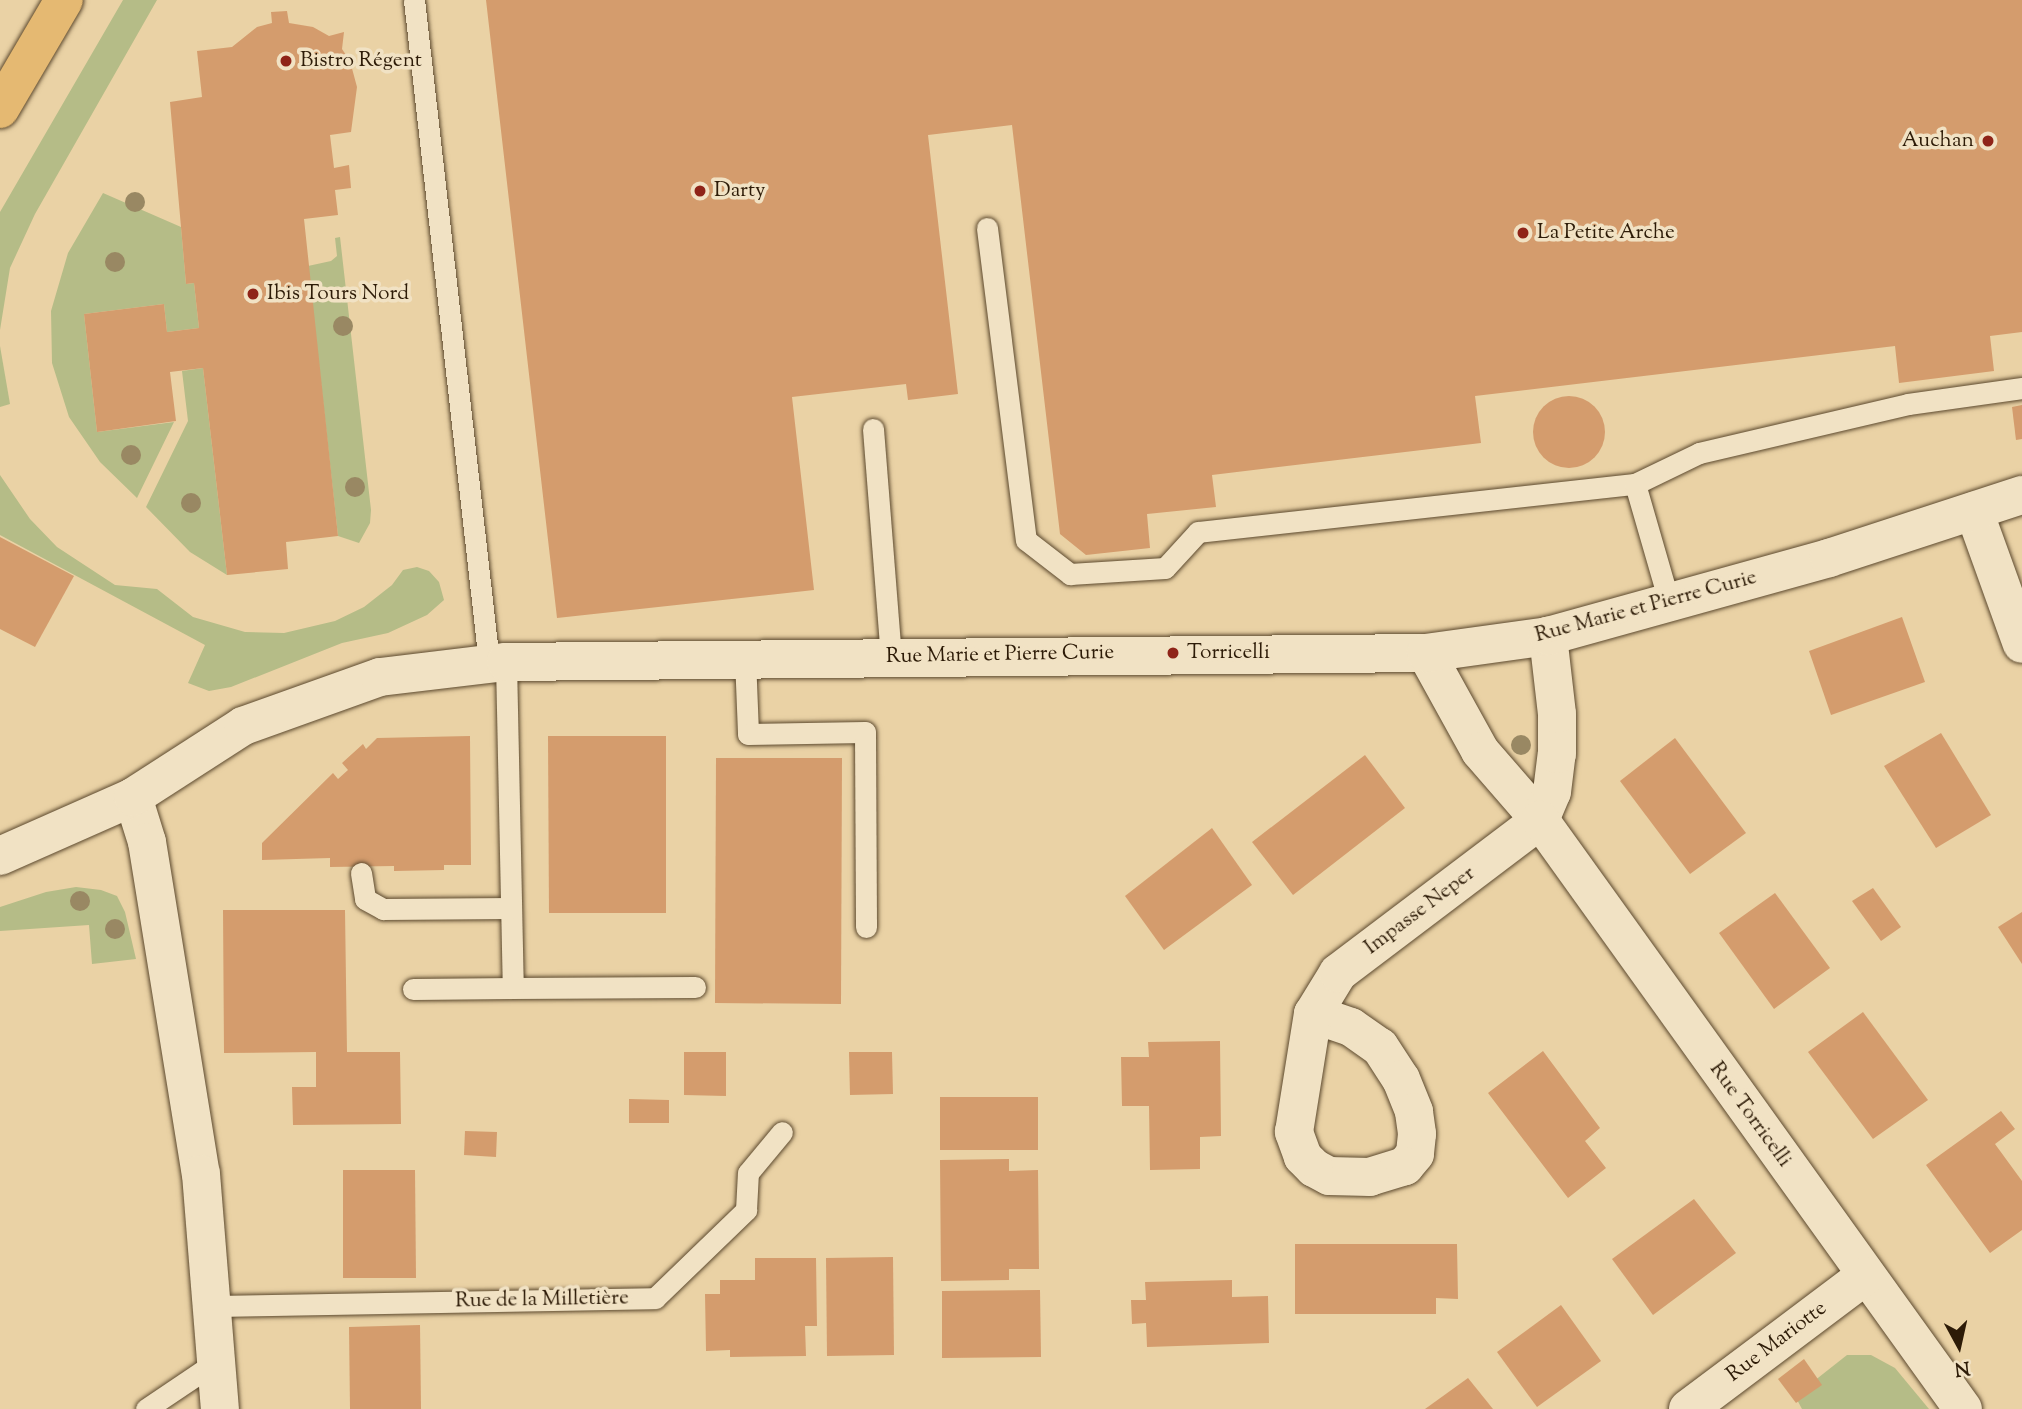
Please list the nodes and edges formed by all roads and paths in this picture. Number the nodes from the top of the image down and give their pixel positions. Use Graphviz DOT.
graph roads {
  1 [pos="64,0"];
  2 [pos="414,0"];
  3 [pos="0,109"];
  4 [pos="987,228"];
  5 [pos="2022,388"];
  6 [pos="873,429"];
  7 [pos="1635,484"];
  8 [pos="2022,495"];
  9 [pos="1974,510"];
  10 [pos="1669,602"];
  11 [pos="1548,636"];
  12 [pos="2022,644"];
  13 [pos="1426,653"];
  14 [pos="891,656"];
  15 [pos="745,658"];
  16 [pos="498,662"];
  17 [pos="133,797"];
  18 [pos="1540,820"];
  19 [pos="0,856"];
  20 [pos="360,873"];
  21 [pos="511,908"];
  22 [pos="866,927"];
  23 [pos="695,987"];
  24 [pos="513,988"];
  25 [pos="413,989"];
  26 [pos="1313,1014"];
  27 [pos="782,1132"];
  28 [pos="1865,1276"];
  29 [pos="212,1306"];
  30 [pos="216,1362"];
  31 [pos="146,1409"];
  32 [pos="220,1409"];
  33 [pos="1688,1409"];
  34 [pos="1963,1409"];
  1 -- 3 [label="main road"];
  2 -- 16 [label="lane"];
  4 -- 7 [label="lane"];
  5 -- 7 [label="lane"];
  6 -- 14 [label="lane"];
  7 -- 10 [label="lane"];
  8 -- 9 [label="street, Rue Marie et Pierre Curie"];
  9 -- 10 [label="street, Rue Marie et Pierre Curie"];
  9 -- 12 [label="street"];
  10 -- 11 [label="street, Rue Marie et Pierre Curie"];
  11 -- 13 [label="street, Rue Marie et Pierre Curie"];
  11 -- 18 [label="street"];
  13 -- 14 [label="street, Rue Marie et Pierre Curie"];
  13 -- 18 [label="street, Rue Torricelli"];
  14 -- 15 [label="street, Rue Marie et Pierre Curie"];
  15 -- 16 [label="street, Rue Marie et Pierre Curie"];
  15 -- 22 [label="lane"];
  16 -- 17 [label="street, Rue Marie et Pierre Curie"];
  16 -- 21 [label="lane"];
  17 -- 19 [label="street, Rue Marie et Pierre Curie"];
  17 -- 29 [label="street"];
  18 -- 26 [label="street, Impasse Neper"];
  18 -- 28 [label="street, Rue Torricelli"];
  20 -- 21 [label="lane"];
  21 -- 24 [label="lane"];
  23 -- 24 [label="lane"];
  24 -- 25 [label="lane"];
  27 -- 29 [label="lane, Rue de la Milletière"];
  28 -- 33 [label="street, Rue Mariotte"];
  28 -- 34 [label="street, Rue Torricelli"];
  29 -- 30 [label="street"];
  30 -- 31 [label="lane"];
  30 -- 32 [label="street"];
}
